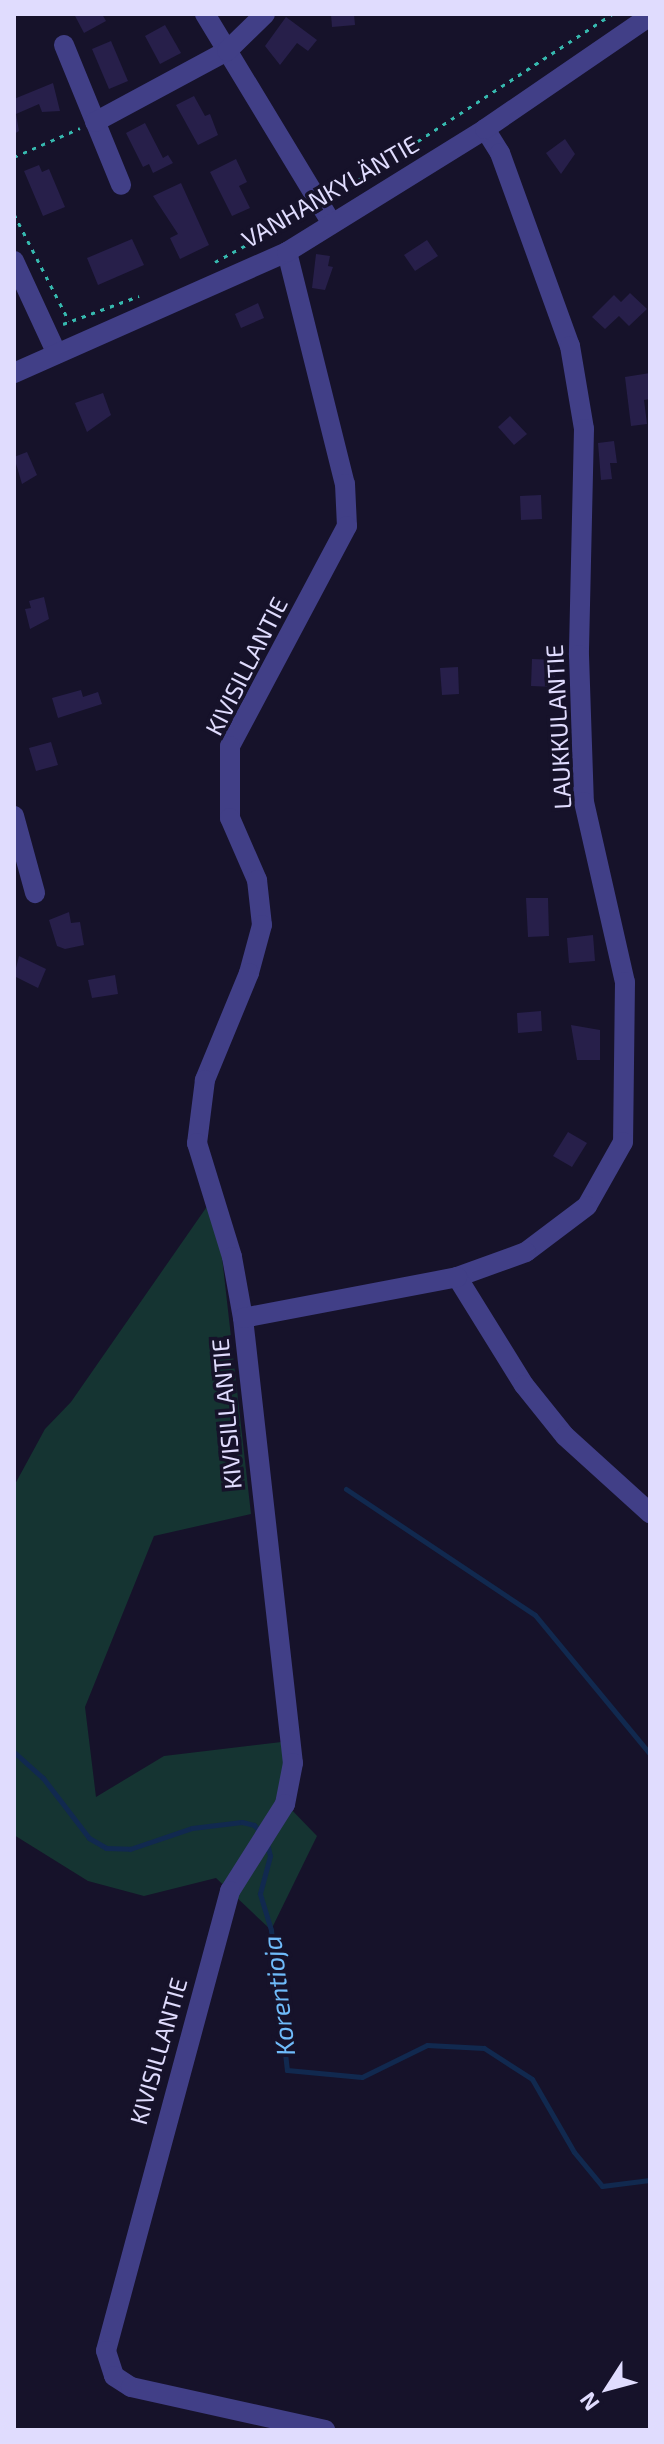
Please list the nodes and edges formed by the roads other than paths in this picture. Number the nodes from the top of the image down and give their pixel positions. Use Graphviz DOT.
graph roads {
  1 [pos="205,14"];
  2 [pos="265,14"];
  3 [pos="650,16"];
  4 [pos="64,45"];
  5 [pos="227,51"];
  6 [pos="95,122"];
  7 [pos="485,129"];
  8 [pos="121,185"];
  9 [pos="332,224"];
  10 [pos="287,252"];
  11 [pos="14,261"];
  12 [pos="57,354"];
  13 [pos="14,373"];
  14 [pos="14,816"];
  15 [pos="35,893"];
  16 [pos="457,1277"];
  17 [pos="243,1318"];
  18 [pos="650,1513"];
  19 [pos="325,2430"];
  1 -- 5 [label="street"];
  2 -- 5 [label="street"];
  3 -- 7 [label="street, VANHANKYLÄNTIE"];
  4 -- 6 [label="street"];
  5 -- 6 [label="street"];
  5 -- 9 [label="street"];
  6 -- 8 [label="street"];
  7 -- 9 [label="street, VANHANKYLÄNTIE"];
  7 -- 16 [label="street, LAUKKULANTIE"];
  9 -- 10 [label="street, VANHANKYLÄNTIE"];
  10 -- 12 [label="street, VANHANKYLÄNTIE"];
  10 -- 17 [label="street, KIVISILLANTIE"];
  11 -- 12 [label="street"];
  12 -- 13 [label="street, VANHANKYLÄNTIE"];
  14 -- 15 [label="street"];
  16 -- 17 [label="street, LAUKKULANTIE"];
  16 -- 18 [label="street"];
  17 -- 19 [label="street, KIVISILLANTIE"];
}
